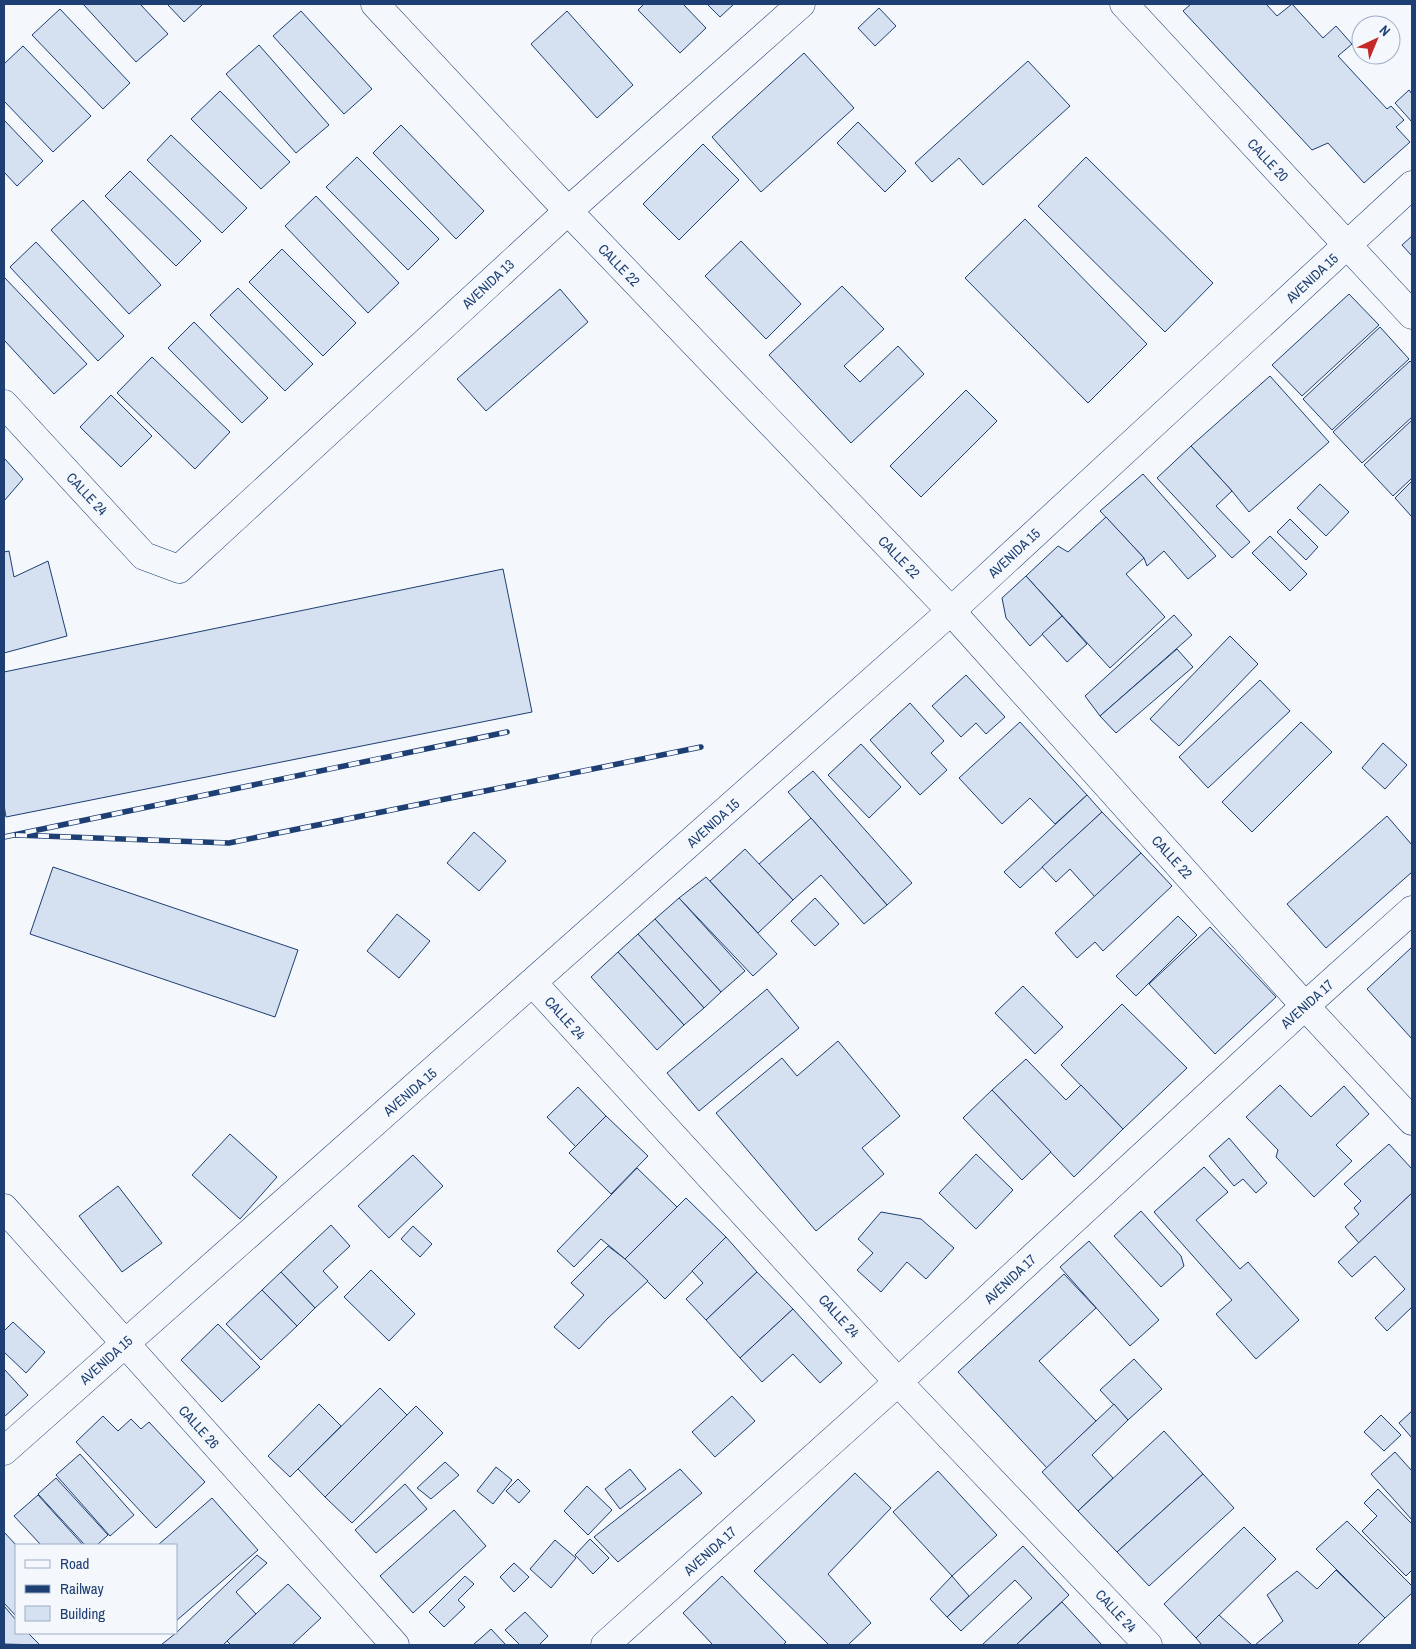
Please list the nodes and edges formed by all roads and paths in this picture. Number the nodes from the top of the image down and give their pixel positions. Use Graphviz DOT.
graph roads {
  1 [pos="375,4"];
  2 [pos="801,4"];
  3 [pos="1124,4"];
  4 [pos="1412,185"];
  5 [pos="568,211"];
  6 [pos="1347,245"];
  7 [pos="1412,316"];
  8 [pos="4,404"];
  9 [pos="180,569"];
  10 [pos="951,611"];
  11 [pos="1412,910"];
  12 [pos="534,983"];
  13 [pos="1305,1006"];
  14 [pos="1412,1121"];
  15 [pos="4,1208"];
  16 [pos="124,1343"];
  17 [pos="898,1382"];
  18 [pos="4,1451"];
  19 [pos="395,1645"];
  20 [pos="605,1645"];
  21 [pos="1148,1645"];
  1 -- 5 [label="street, CALLE 22"];
  2 -- 5 [label="street, AVENIDA 13"];
  3 -- 6 [label="street, CALLE 20"];
  4 -- 6 [label="street, AVENIDA 15"];
  5 -- 9 [label="street, AVENIDA 13"];
  5 -- 10 [label="street, CALLE 22"];
  6 -- 7 [label="street, CALLE 20"];
  6 -- 10 [label="street, AVENIDA 15"];
  8 -- 9 [label="street, CALLE 24"];
  10 -- 12 [label="street, AVENIDA 15"];
  10 -- 13 [label="street, CALLE 22"];
  11 -- 13 [label="street, AVENIDA 17"];
  12 -- 16 [label="street, AVENIDA 15"];
  12 -- 17 [label="street, CALLE 24"];
  13 -- 14 [label="street, CALLE 22"];
  13 -- 17 [label="street, AVENIDA 17"];
  15 -- 16 [label="street, CALLE 26"];
  16 -- 18 [label="street, AVENIDA 15"];
  16 -- 19 [label="street, CALLE 26"];
  17 -- 20 [label="street, AVENIDA 17"];
  17 -- 21 [label="street, CALLE 24"];
}
